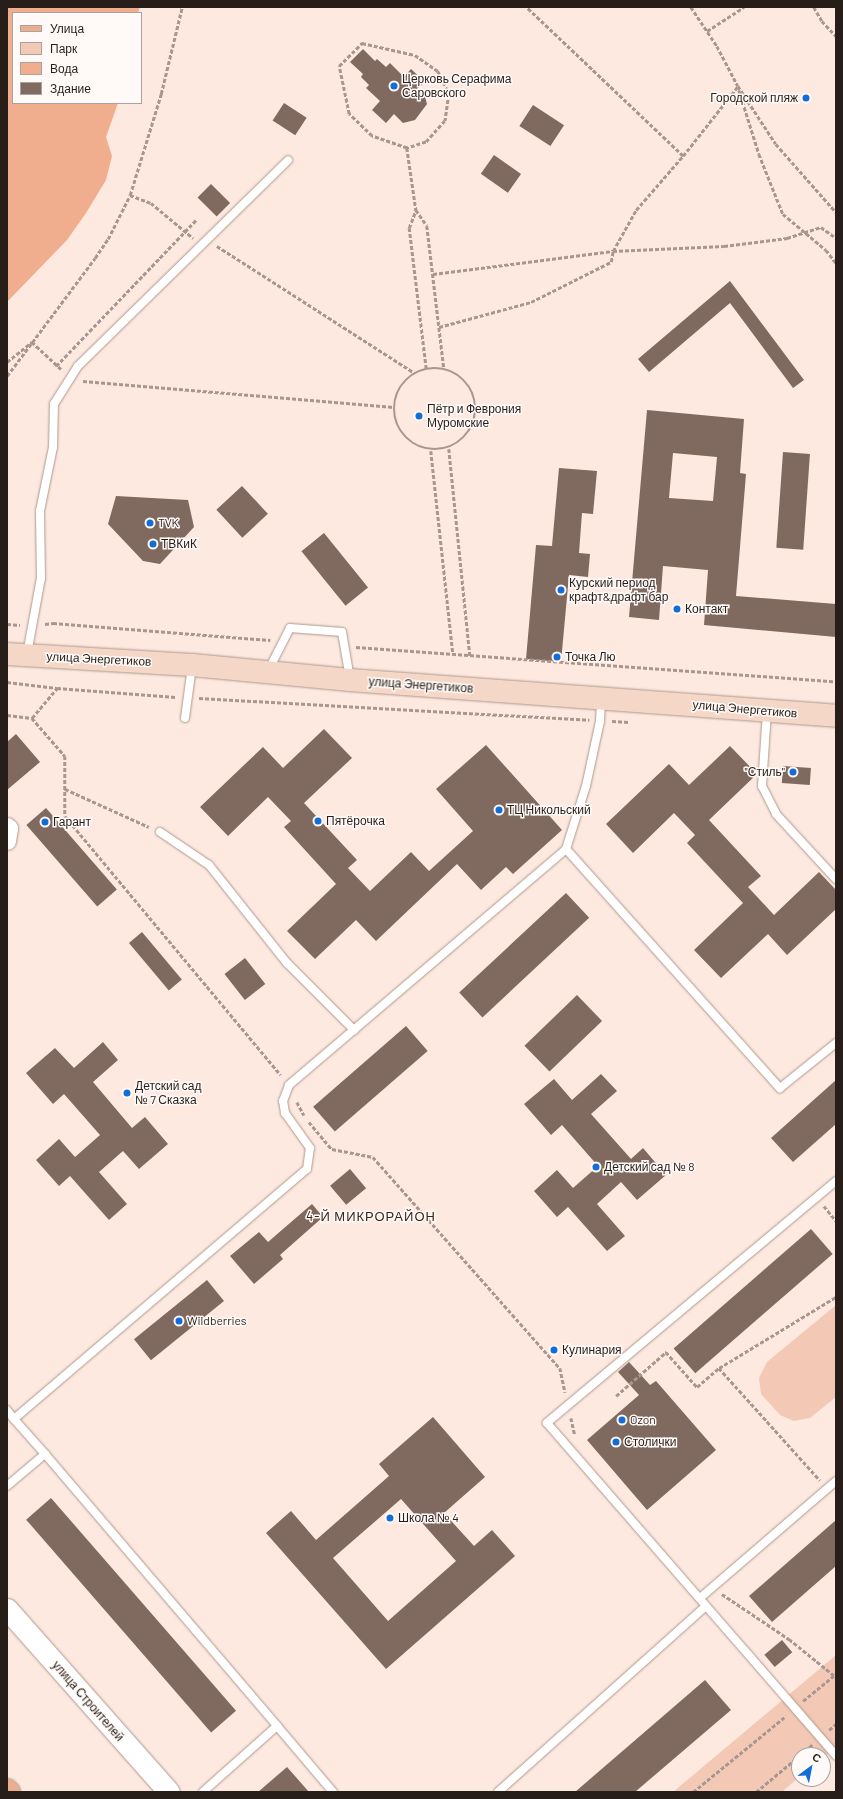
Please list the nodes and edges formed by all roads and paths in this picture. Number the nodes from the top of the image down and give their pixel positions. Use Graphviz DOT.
graph roads {
  1 [pos="182,7"];
  2 [pos="526,7"];
  3 [pos="691,7"];
  4 [pos="744,7"];
  5 [pos="814,7"];
  6 [pos="707,31"];
  7 [pos="836,36"];
  8 [pos="738,86"];
  9 [pos="407,148"];
  10 [pos="683,156"];
  11 [pos="288,160"];
  12 [pos="130,195"];
  13 [pos="416,210"];
  14 [pos="836,212"];
  15 [pos="196,220"];
  16 [pos="185,231"];
  17 [pos="803,232"];
  18 [pos="206,238"];
  19 [pos="836,238"];
  20 [pos="613,251"];
  21 [pos="836,263"];
  22 [pos="433,274"];
  23 [pos="439,327"];
  24 [pos="32,342"];
  25 [pos="7,362"];
  26 [pos="426,369"];
  27 [pos="444,369"];
  28 [pos="415,373"];
  29 [pos="7,376"];
  30 [pos="72,376"];
  31 [pos="394,407"];
  32 [pos="449,449"];
  33 [pos="431,451"];
  34 [pos="7,624"];
  35 [pos="33,626"];
  36 [pos="283,641"];
  37 [pos="344,646"];
  38 [pos="17,654"];
  39 [pos="453,654"];
  40 [pos="470,656"];
  41 [pos="192,665"];
  42 [pos="267,672"];
  43 [pos="350,680"];
  44 [pos="836,681"];
  45 [pos="7,682"];
  46 [pos="57,688"];
  47 [pos="181,697"];
  48 [pos="601,697"];
  49 [pos="197,698"];
  50 [pos="767,710"];
  51 [pos="7,715"];
  52 [pos="836,716"];
  53 [pos="32,718"];
  54 [pos="185,718"];
  55 [pos="600,721"];
  56 [pos="631,722"];
  57 [pos="65,789"];
  58 [pos="7,826"];
  59 [pos="160,832"];
  60 [pos="7,841"];
  61 [pos="566,849"];
  62 [pos="836,879"];
  63 [pos="354,1030"];
  64 [pos="836,1043"];
  65 [pos="289,1085"];
  66 [pos="836,1180"];
  67 [pos="816,1197"];
  68 [pos="836,1221"];
  69 [pos="836,1297"];
  70 [pos="719,1368"];
  71 [pos="616,1396"];
  72 [pos="568,1404"];
  73 [pos="7,1410"];
  74 [pos="14,1419"];
  75 [pos="575,1438"];
  76 [pos="45,1454"];
  77 [pos="836,1481"];
  78 [pos="7,1486"];
  79 [pos="828,1488"];
  80 [pos="712,1588"];
  81 [pos="700,1598"];
  82 [pos="706,1606"];
  83 [pos="7,1609"];
  84 [pos="835,1675"];
  85 [pos="795,1708"];
  86 [pos="277,1726"];
  87 [pos="836,1756"];
  88 [pos="791,1763"];
  89 [pos="168,1792"];
  90 [pos="203,1792"];
  91 [pos="333,1792"];
  92 [pos="498,1792"];
  93 [pos="693,1792"];
  94 [pos="756,1792"];
  1 -- 12 [label="path"];
  2 -- 10 [label="path"];
  3 -- 6 [label="path"];
  4 -- 6 [label="path"];
  5 -- 7 [label="path"];
  6 -- 8 [label="path"];
  8 -- 10 [label="path"];
  8 -- 14 [label="path"];
  8 -- 17 [label="path"];
  9 -- 9 [label="path"];
  9 -- 13 [label="path"];
  10 -- 20 [label="path"];
  11 -- 18 [label="lane"];
  12 -- 16 [label="path"];
  12 -- 24 [label="path"];
  13 -- 22 [label="path"];
  13 -- 26 [label="path"];
  15 -- 16 [label="path"];
  16 -- 18 [label="path"];
  16 -- 24 [label="path"];
  17 -- 19 [label="path"];
  17 -- 20 [label="path"];
  17 -- 21 [label="path"];
  18 -- 28 [label="path"];
  18 -- 30 [label="lane"];
  20 -- 22 [label="path"];
  20 -- 23 [label="path"];
  22 -- 23 [label="path"];
  23 -- 27 [label="path"];
  24 -- 25 [label="path"];
  24 -- 29 [label="path"];
  26 -- 27 [label="path"];
  26 -- 28 [label="path"];
  27 -- 32 [label="path"];
  28 -- 31 [label="path"];
  30 -- 31 [label="path"];
  30 -- 35 [label="lane"];
  31 -- 33 [label="path"];
  32 -- 33 [label="path"];
  32 -- 40 [label="path"];
  33 -- 39 [label="path"];
  34 -- 35 [label="path"];
  35 -- 36 [label="path"];
  35 -- 38 [label="lane"];
  36 -- 37 [label="lane"];
  36 -- 42 [label="lane"];
  37 -- 39 [label="path"];
  37 -- 43 [label="lane"];
  38 -- 41 [label="main road, улица Энергетиков"];
  39 -- 40 [label="path"];
  40 -- 44 [label="path"];
  41 -- 42 [label="main road, улица Энергетиков"];
  41 -- 54 [label="lane"];
  42 -- 43 [label="main road, улица Энергетиков"];
  43 -- 48 [label="main road, улица Энергетиков"];
  45 -- 46 [label="path"];
  46 -- 47 [label="path"];
  46 -- 53 [label="path"];
  48 -- 50 [label="main road, улица Энергетиков"];
  48 -- 55 [label="lane"];
  49 -- 55 [label="path"];
  50 -- 52 [label="main road, улица Энергетиков"];
  50 -- 62 [label="lane"];
  51 -- 53 [label="path"];
  53 -- 57 [label="path"];
  55 -- 56 [label="path"];
  55 -- 61 [label="lane"];
  57 -- 59 [label="path"];
  57 -- 65 [label="path"];
  58 -- 60 [label="street"];
  59 -- 63 [label="lane"];
  61 -- 63 [label="lane"];
  61 -- 64 [label="lane"];
  63 -- 65 [label="lane"];
  65 -- 72 [label="path"];
  65 -- 74 [label="lane"];
  66 -- 67 [label="lane"];
  67 -- 68 [label="path"];
  67 -- 72 [label="lane"];
  69 -- 70 [label="path"];
  70 -- 71 [label="path"];
  70 -- 79 [label="path"];
  72 -- 75 [label="path"];
  72 -- 81 [label="lane"];
  73 -- 74 [label="lane"];
  74 -- 76 [label="lane"];
  76 -- 78 [label="lane"];
  76 -- 86 [label="lane"];
  77 -- 79 [label="lane"];
  79 -- 80 [label="lane"];
  80 -- 81 [label="lane"];
  80 -- 84 [label="path"];
  81 -- 82 [label="lane"];
  82 -- 85 [label="lane"];
  82 -- 92 [label="lane"];
  83 -- 89 [label="street, улица Строителей"];
  84 -- 85 [label="path"];
  85 -- 87 [label="lane"];
  85 -- 93 [label="path"];
  86 -- 90 [label="lane"];
  86 -- 91 [label="lane"];
  88 -- 94 [label="path"];
}
